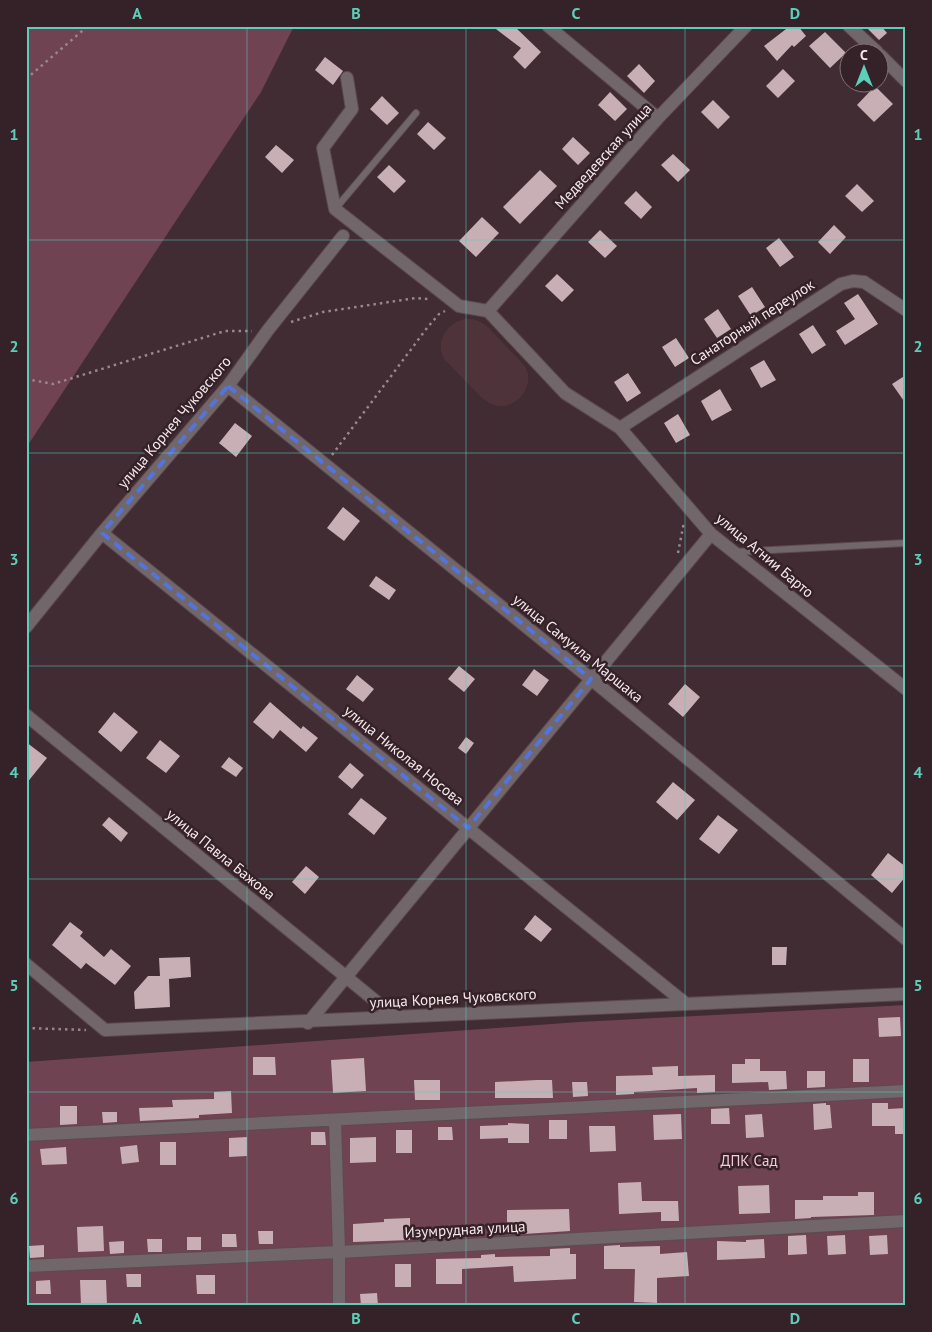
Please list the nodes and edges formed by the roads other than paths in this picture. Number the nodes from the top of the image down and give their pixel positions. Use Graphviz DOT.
graph roads {
  1 [pos="548,26"];
  2 [pos="746,26"];
  3 [pos="850,26"];
  4 [pos="867,42"];
  5 [pos="890,65"];
  6 [pos="346,78"];
  7 [pos="906,80"];
  8 [pos="416,113"];
  9 [pos="658,118"];
  10 [pos="335,209"];
  11 [pos="343,236"];
  12 [pos="906,310"];
  13 [pos="488,311"];
  14 [pos="228,386"];
  15 [pos="620,428"];
  16 [pos="102,533"];
  17 [pos="711,534"];
  18 [pos="906,543"];
  19 [pos="734,552"];
  20 [pos="26,627"];
  21 [pos="591,679"];
  22 [pos="906,689"];
  23 [pos="26,715"];
  24 [pos="468,828"];
  25 [pos="906,939"];
  26 [pos="26,964"];
  27 [pos="346,977"];
  28 [pos="906,994"];
  29 [pos="684,1003"];
  30 [pos="395,1017"];
  31 [pos="308,1023"];
  32 [pos="906,1091"];
  33 [pos="335,1121"];
  34 [pos="26,1135"];
  35 [pos="906,1221"];
  36 [pos="339,1252"];
  37 [pos="26,1266"];
  38 [pos="339,1306"];
  1 -- 9 [label="street"];
  2 -- 9 [label="street, Медведевская улица"];
  3 -- 4 [label="street"];
  5 -- 7 [label="street"];
  6 -- 10 [label="street"];
  8 -- 10 [label="lane"];
  9 -- 13 [label="street, Медведевская улица"];
  10 -- 13 [label="street"];
  11 -- 14 [label="street, улица Корнея Чуковского"];
  12 -- 15 [label="street, Санаторный переулок"];
  13 -- 15 [label="street, улица Агнии Барто"];
  14 -- 16 [label="street, улица Корнея Чуковского"];
  14 -- 21 [label="street, улица Самуила Маршака"];
  15 -- 17 [label="street, улица Агнии Барто"];
  16 -- 20 [label="street, улица Корнея Чуковского"];
  16 -- 24 [label="street, улица Николая Носова"];
  17 -- 19 [label="street, улица Агнии Барто"];
  17 -- 21 [label="street"];
  18 -- 19 [label="lane"];
  19 -- 22 [label="street, улица Агнии Барто"];
  21 -- 24 [label="street"];
  21 -- 25 [label="street, улица Самуила Маршака"];
  23 -- 27 [label="street, улица Павла Бажова"];
  24 -- 27 [label="street"];
  24 -- 29 [label="street, улица Николая Носова"];
  26 -- 31 [label="street, улица Корнея Чуковского"];
  27 -- 30 [label="street, улица Павла Бажова"];
  27 -- 31 [label="street"];
  28 -- 29 [label="street, улица Корнея Чуковского"];
  29 -- 30 [label="street, улица Корнея Чуковского"];
  30 -- 31 [label="street, улица Корнея Чуковского"];
  32 -- 33 [label="street"];
  33 -- 34 [label="street"];
  33 -- 36 [label="street"];
  35 -- 36 [label="street, Изумрудная улица"];
  36 -- 37 [label="street, Изумрудная улица"];
  36 -- 38 [label="street"];
}
